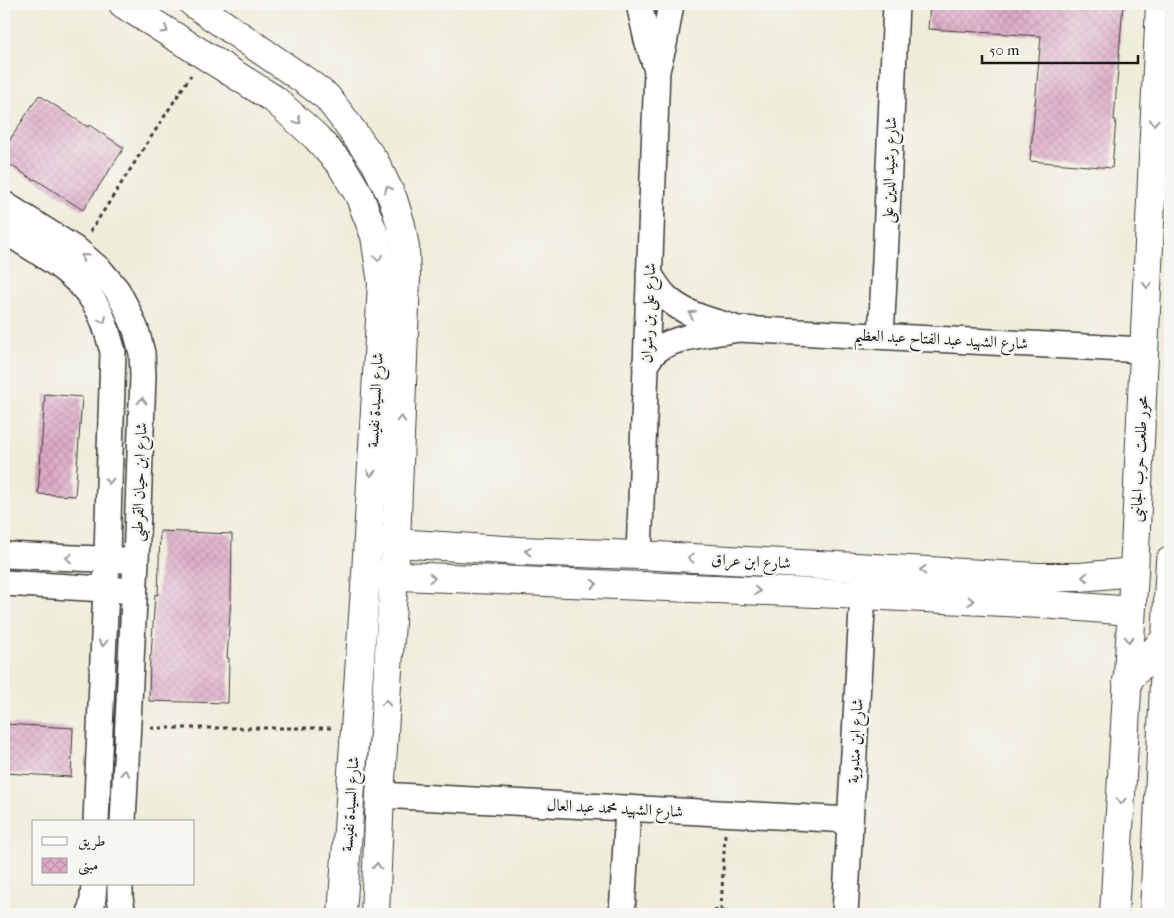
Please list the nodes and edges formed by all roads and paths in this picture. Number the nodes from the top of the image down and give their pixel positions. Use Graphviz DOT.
graph roads {
  1 [pos="123,4"];
  2 [pos="639,4"];
  3 [pos="671,4"];
  4 [pos="896,4"];
  5 [pos="1160,4"];
  6 [pos="199,5"];
  7 [pos="204,55"];
  8 [pos="657,70"];
  9 [pos="4,204"];
  10 [pos="4,230"];
  11 [pos="78,251"];
  12 [pos="649,274"];
  13 [pos="739,329"];
  14 [pos="881,336"];
  15 [pos="1143,350"];
  16 [pos="646,362"];
  17 [pos="368,538"];
  18 [pos="396,543"];
  19 [pos="4,555"];
  20 [pos="639,555"];
  21 [pos="106,560"];
  22 [pos="136,561"];
  23 [pos="1170,562"];
  24 [pos="864,567"];
  25 [pos="1134,572"];
  26 [pos="366,574"];
  27 [pos="394,577"];
  28 [pos="4,583"];
  29 [pos="106,589"];
  30 [pos="134,590"];
  31 [pos="862,595"];
  32 [pos="1131,611"];
  33 [pos="1166,638"];
  34 [pos="1127,681"];
  35 [pos="127,728"];
  36 [pos="355,729"];
  37 [pos="380,795"];
  38 [pos="628,808"];
  39 [pos="726,814"];
  40 [pos="96,820"];
  41 [pos="123,820"];
  42 [pos="850,820"];
  43 [pos="94,886"];
  44 [pos="120,886"];
  45 [pos="721,910"];
  46 [pos="90,914"];
  47 [pos="123,914"];
  48 [pos="342,914"];
  49 [pos="374,914"];
  50 [pos="622,914"];
  51 [pos="706,914"];
  52 [pos="731,914"];
  53 [pos="845,914"];
  54 [pos="1114,914"];
  55 [pos="1154,914"];
  1 -- 7 [label="street, شارع السيدة نفيسة, one-way"];
  2 -- 8 [label="street, شارع على بن رشوان"];
  3 -- 8 [label="street, شارع على بن رشوان"];
  4 -- 14 [label="street, شارع رشيد الدين على"];
  5 -- 15 [label="street, محور طلعت حرب الجانبى, one-way"];
  18 -- 6 [label="street, شارع السيدة نفيسة, one-way"];
  7 -- 11 [label="path"];
  7 -- 17 [label="street, شارع السيدة نفيسة, one-way"];
  8 -- 12 [label="street, شارع على بن رشوان"];
  9 -- 11 [label="street, شارع ابن حيان القرطبى"];
  10 -- 21 [label="street, شارع ابن حيان القرطبى, one-way"];
  22 -- 11 [label="street, شارع ابن حيان القرطبى, one-way"];
  13 -- 12 [label="street, شارع الشهيد عبد الفتاح عبد العظيم, one-way"];
  12 -- 16 [label="street, شارع على بن رشوان"];
  13 -- 14 [label="street, شارع الشهيد عبد الفتاح عبد العظيم"];
  13 -- 16 [label="street, شارع الشهيد عبد الفتاح عبد العظيم"];
  14 -- 15 [label="street, شارع الشهيد عبد الفتاح عبد العظيم"];
  15 -- 25 [label="street, محور طلعت حرب الجانبى"];
  16 -- 20 [label="street, شارع على بن رشوان"];
  17 -- 18 [label="street, شارع ابن عراق"];
  17 -- 26 [label="street, شارع السيدة نفيسة"];
  20 -- 18 [label="street, شارع ابن عراق, one-way"];
  18 -- 27 [label="street, شارع السيدة نفيسة"];
  21 -- 19 [label="street, one-way"];
  24 -- 20 [label="street, شارع ابن عراق, one-way"];
  21 -- 22 [label="street"];
  21 -- 29 [label="street, شارع ابن حيان القرطبى"];
  22 -- 30 [label="street, شارع ابن حيان القرطبى"];
  23 -- 33 [label="street"];
  25 -- 24 [label="street, شارع ابن عراق, one-way"];
  24 -- 31 [label="street, شارع ابن مندوية"];
  25 -- 32 [label="street, محور طلعت حرب الجانبى"];
  26 -- 27 [label="street, شارع ابن عراق"];
  26 -- 36 [label="street, شارع السيدة نفيسة"];
  27 -- 31 [label="street, شارع ابن عراق, one-way"];
  37 -- 27 [label="street, شارع السيدة نفيسة, one-way"];
  28 -- 29 [label="street"];
  29 -- 30 [label="street"];
  29 -- 40 [label="street, شارع ابن حيان القرطبى, one-way"];
  30 -- 35 [label="street, شارع ابن حيان القرطبى"];
  31 -- 32 [label="street, شارع ابن عراق, one-way"];
  31 -- 42 [label="street, شارع ابن مندوية"];
  32 -- 34 [label="street, محور طلعت حرب الجانبى, one-way"];
  33 -- 34 [label="street"];
  33 -- 55 [label="street"];
  34 -- 54 [label="street, محور طلعت حرب الجانبى, one-way"];
  35 -- 36 [label="path"];
  41 -- 35 [label="street, شارع ابن حيان القرطبى, one-way"];
  36 -- 48 [label="street, شارع السيدة نفيسة"];
  37 -- 38 [label="street, شارع الشهيد محمد عبد العال"];
  49 -- 37 [label="street, شارع السيدة نفيسة, one-way"];
  38 -- 39 [label="street, شارع الشهيد محمد عبد العال"];
  38 -- 50 [label="street"];
  39 -- 42 [label="street, شارع الشهيد محمد عبد العال"];
  39 -- 45 [label="path"];
  42 -- 53 [label="street, شارع ابن مندوية"];
  43 -- 46 [label="street"];
  44 -- 47 [label="street"];
  45 -- 51 [label="path"];
  45 -- 52 [label="path"];
}
